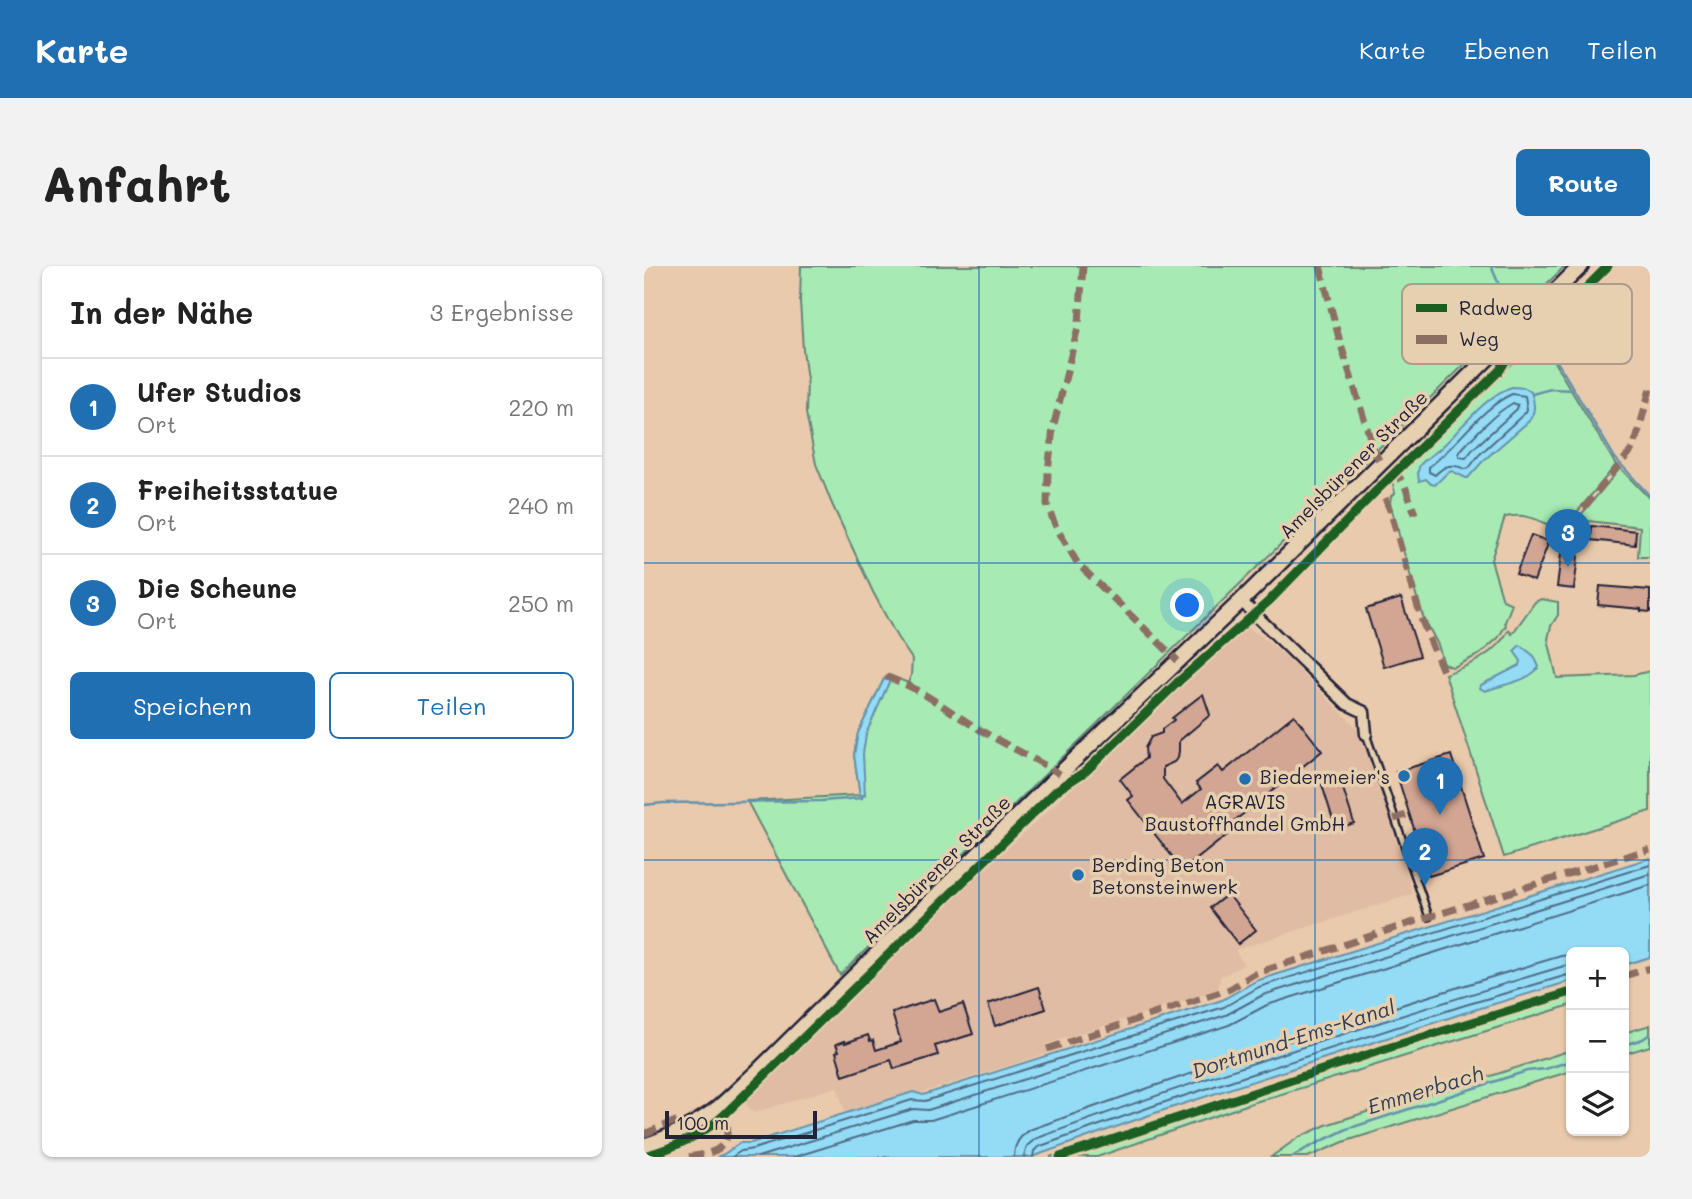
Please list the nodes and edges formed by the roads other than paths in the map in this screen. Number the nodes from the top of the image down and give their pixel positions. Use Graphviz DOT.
graph roads {
  1 [pos="1581,266"];
  2 [pos="1563,284"];
  3 [pos="1481,364"];
  4 [pos="1241,601"];
  5 [pos="1366,734"];
  6 [pos="1429,917"];
  7 [pos="644,1146"];
  1 -- 2 [label="main road, Amelsbürener Straße"];
  3 -- 4 [label="main road, Amelsbürener Straße"];
  4 -- 5 [label="street"];
  4 -- 7 [label="main road, Amelsbürener Straße"];
  5 -- 6 [label="lane"];
}
